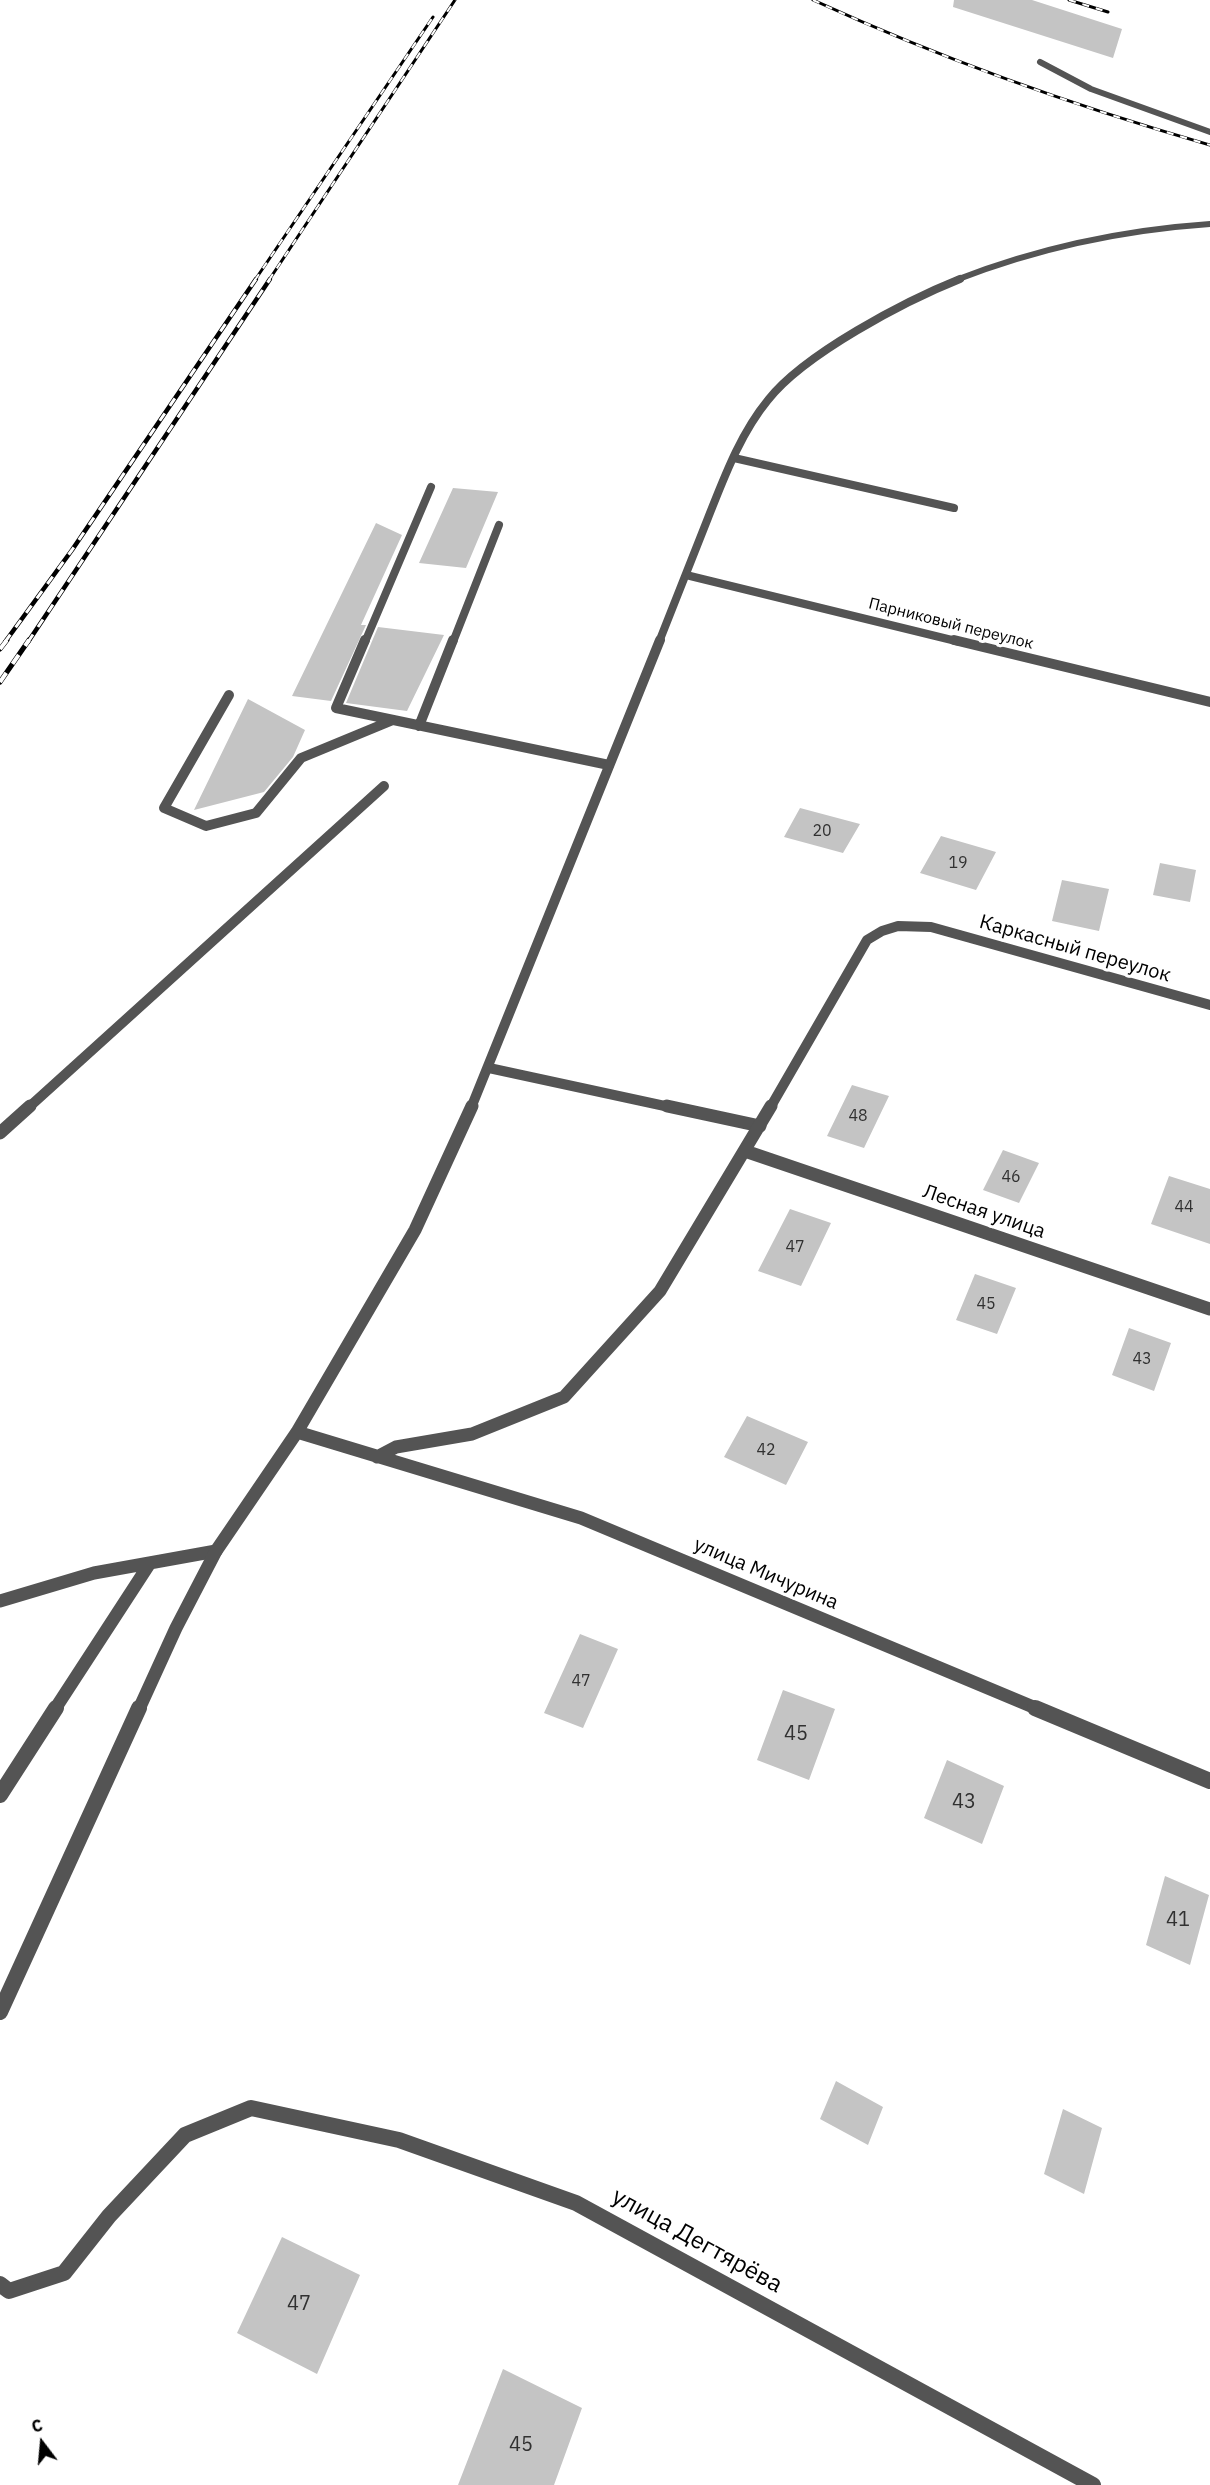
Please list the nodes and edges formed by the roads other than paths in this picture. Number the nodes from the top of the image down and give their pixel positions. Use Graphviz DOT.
graph roads {
  1 [pos="1040,62"];
  2 [pos="1210,132"];
  3 [pos="1210,224"];
  4 [pos="734,458"];
  5 [pos="431,487"];
  6 [pos="954,508"];
  7 [pos="499,525"];
  8 [pos="686,575"];
  9 [pos="229,696"];
  10 [pos="1210,702"];
  11 [pos="393,720"];
  12 [pos="419,726"];
  13 [pos="609,765"];
  14 [pos="384,786"];
  15 [pos="1210,1005"];
  16 [pos="489,1068"];
  17 [pos="760,1126"];
  18 [pos="0,1133"];
  19 [pos="745,1151"];
  20 [pos="1210,1309"];
  21 [pos="297,1432"];
  22 [pos="377,1456"];
  23 [pos="216,1551"];
  24 [pos="150,1563"];
  25 [pos="0,1600"];
  26 [pos="1210,1781"];
  27 [pos="0,1796"];
  28 [pos="0,2012"];
  29 [pos="0,2284"];
  30 [pos="1093,2485"];
  1 -- 2 [label="street"];
  3 -- 4 [label="street"];
  4 -- 6 [label="street"];
  4 -- 8 [label="street"];
  5 -- 11 [label="street"];
  7 -- 12 [label="street"];
  8 -- 10 [label="street, Парниковый переулок"];
  8 -- 13 [label="street"];
  9 -- 11 [label="street"];
  11 -- 12 [label="street"];
  12 -- 13 [label="street"];
  13 -- 16 [label="street"];
  14 -- 18 [label="street"];
  15 -- 17 [label="street, Каркасный переулок"];
  16 -- 17 [label="street"];
  16 -- 21 [label="street"];
  17 -- 19 [label="street, Каркасный переулок"];
  19 -- 20 [label="street, Лесная улица"];
  19 -- 22 [label="street, Каркасный переулок"];
  21 -- 22 [label="street, улица Мичурина"];
  21 -- 23 [label="street"];
  22 -- 26 [label="street, улица Мичурина"];
  23 -- 24 [label="street"];
  23 -- 28 [label="street"];
  24 -- 25 [label="street"];
  24 -- 27 [label="street"];
  29 -- 30 [label="street, улица Дегтярёва"];
}
